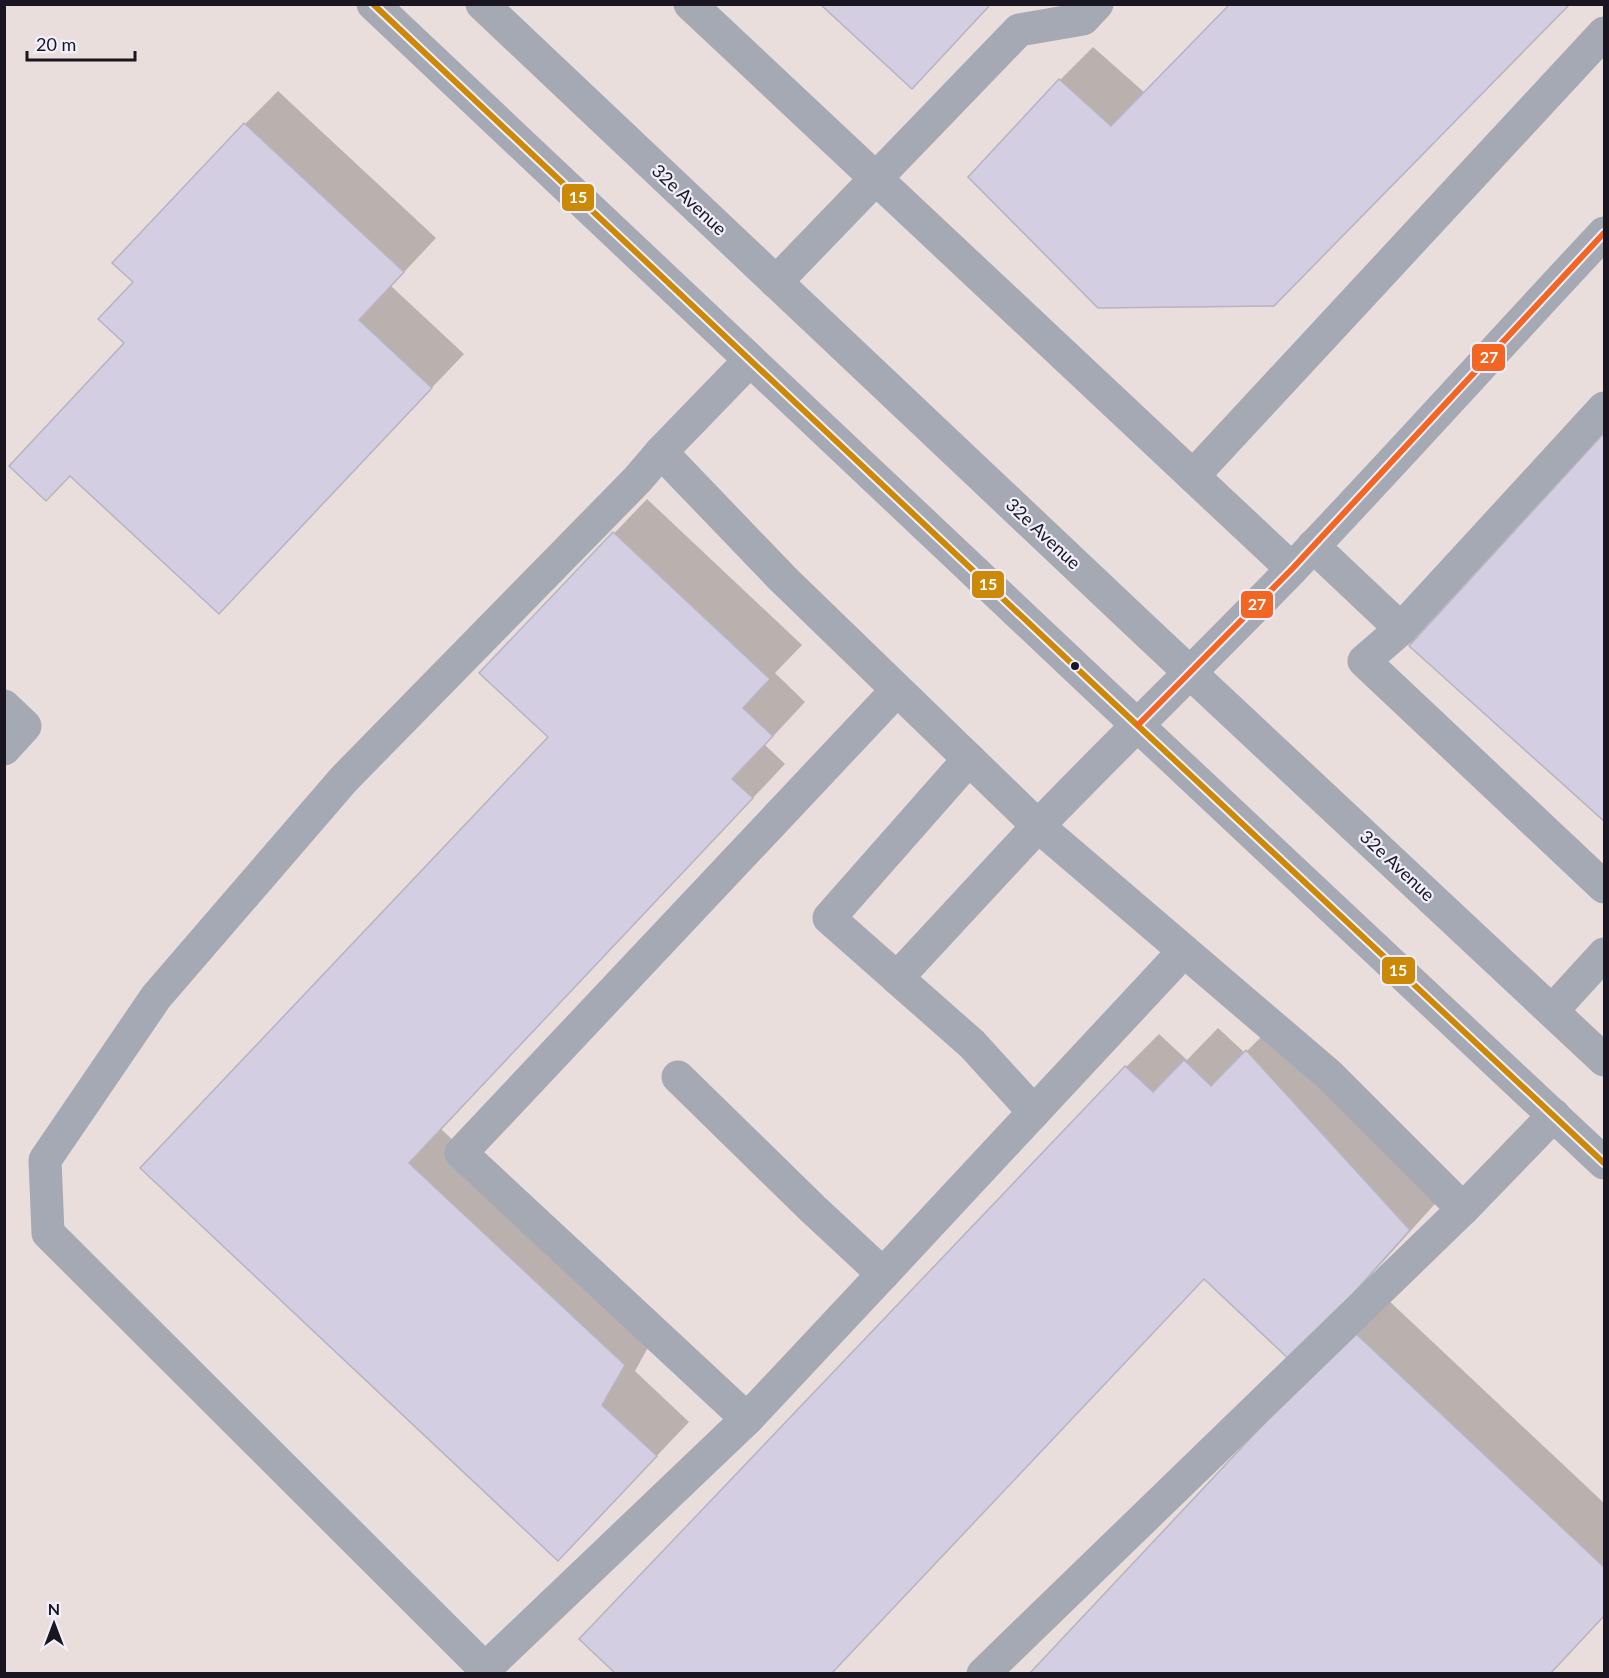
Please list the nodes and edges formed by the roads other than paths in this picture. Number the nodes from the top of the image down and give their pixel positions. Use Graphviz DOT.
graph roads {
  1 [pos="373,4"];
  2 [pos="482,4"];
  3 [pos="690,4"];
  4 [pos="1097,4"];
  5 [pos="1605,33"];
  6 [pos="875,178"];
  7 [pos="1605,233"];
  8 [pos="776,282"];
  9 [pos="750,360"];
  10 [pos="1605,408"];
  11 [pos="661,452"];
  12 [pos="1193,476"];
  13 [pos="1302,557"];
  14 [pos="1401,629"];
  15 [pos="1190,672"];
  16 [pos="897,690"];
  17 [pos="4,706"];
  18 [pos="1138,725"];
  19 [pos="4,749"];
  20 [pos="969,759"];
  21 [pos="1038,826"];
  22 [pos="1605,887"];
  23 [pos="1184,951"];
  24 [pos="1605,954"];
  25 [pos="897,978"];
  26 [pos="1552,1011"];
  27 [pos="1605,1060"];
  28 [pos="678,1077"];
  29 [pos="1034,1112"];
  30 [pos="1554,1115"];
  31 [pos="1605,1163"];
  32 [pos="1463,1209"];
  33 [pos="883,1274"];
  34 [pos="747,1419"];
  35 [pos="488,1671"];
  36 [pos="983,1674"];
  1 -- 9 [label="street"];
  2 -- 8 [label="street, 32e Avenue"];
  3 -- 6 [label="street"];
  4 -- 6 [label="street"];
  5 -- 12 [label="street"];
  6 -- 8 [label="street"];
  6 -- 12 [label="street"];
  7 -- 13 [label="street"];
  8 -- 15 [label="street, 32e Avenue"];
  9 -- 11 [label="street"];
  9 -- 18 [label="street"];
  10 -- 14 [label="street"];
  11 -- 16 [label="street"];
  11 -- 35 [label="street"];
  12 -- 13 [label="street"];
  13 -- 14 [label="street"];
  13 -- 15 [label="street"];
  14 -- 22 [label="street"];
  15 -- 18 [label="street"];
  15 -- 26 [label="street, 32e Avenue"];
  16 -- 20 [label="street"];
  16 -- 34 [label="street"];
  17 -- 19 [label="street"];
  18 -- 21 [label="street"];
  18 -- 30 [label="street"];
  20 -- 21 [label="street"];
  20 -- 25 [label="street"];
  21 -- 23 [label="street"];
  21 -- 25 [label="street"];
  23 -- 29 [label="street"];
  23 -- 32 [label="street"];
  24 -- 26 [label="street"];
  25 -- 29 [label="street"];
  26 -- 27 [label="street, 32e Avenue"];
  28 -- 33 [label="street"];
  29 -- 33 [label="street"];
  30 -- 31 [label="street"];
  30 -- 32 [label="street"];
  32 -- 36 [label="street"];
  33 -- 34 [label="street"];
  34 -- 35 [label="street"];
}
